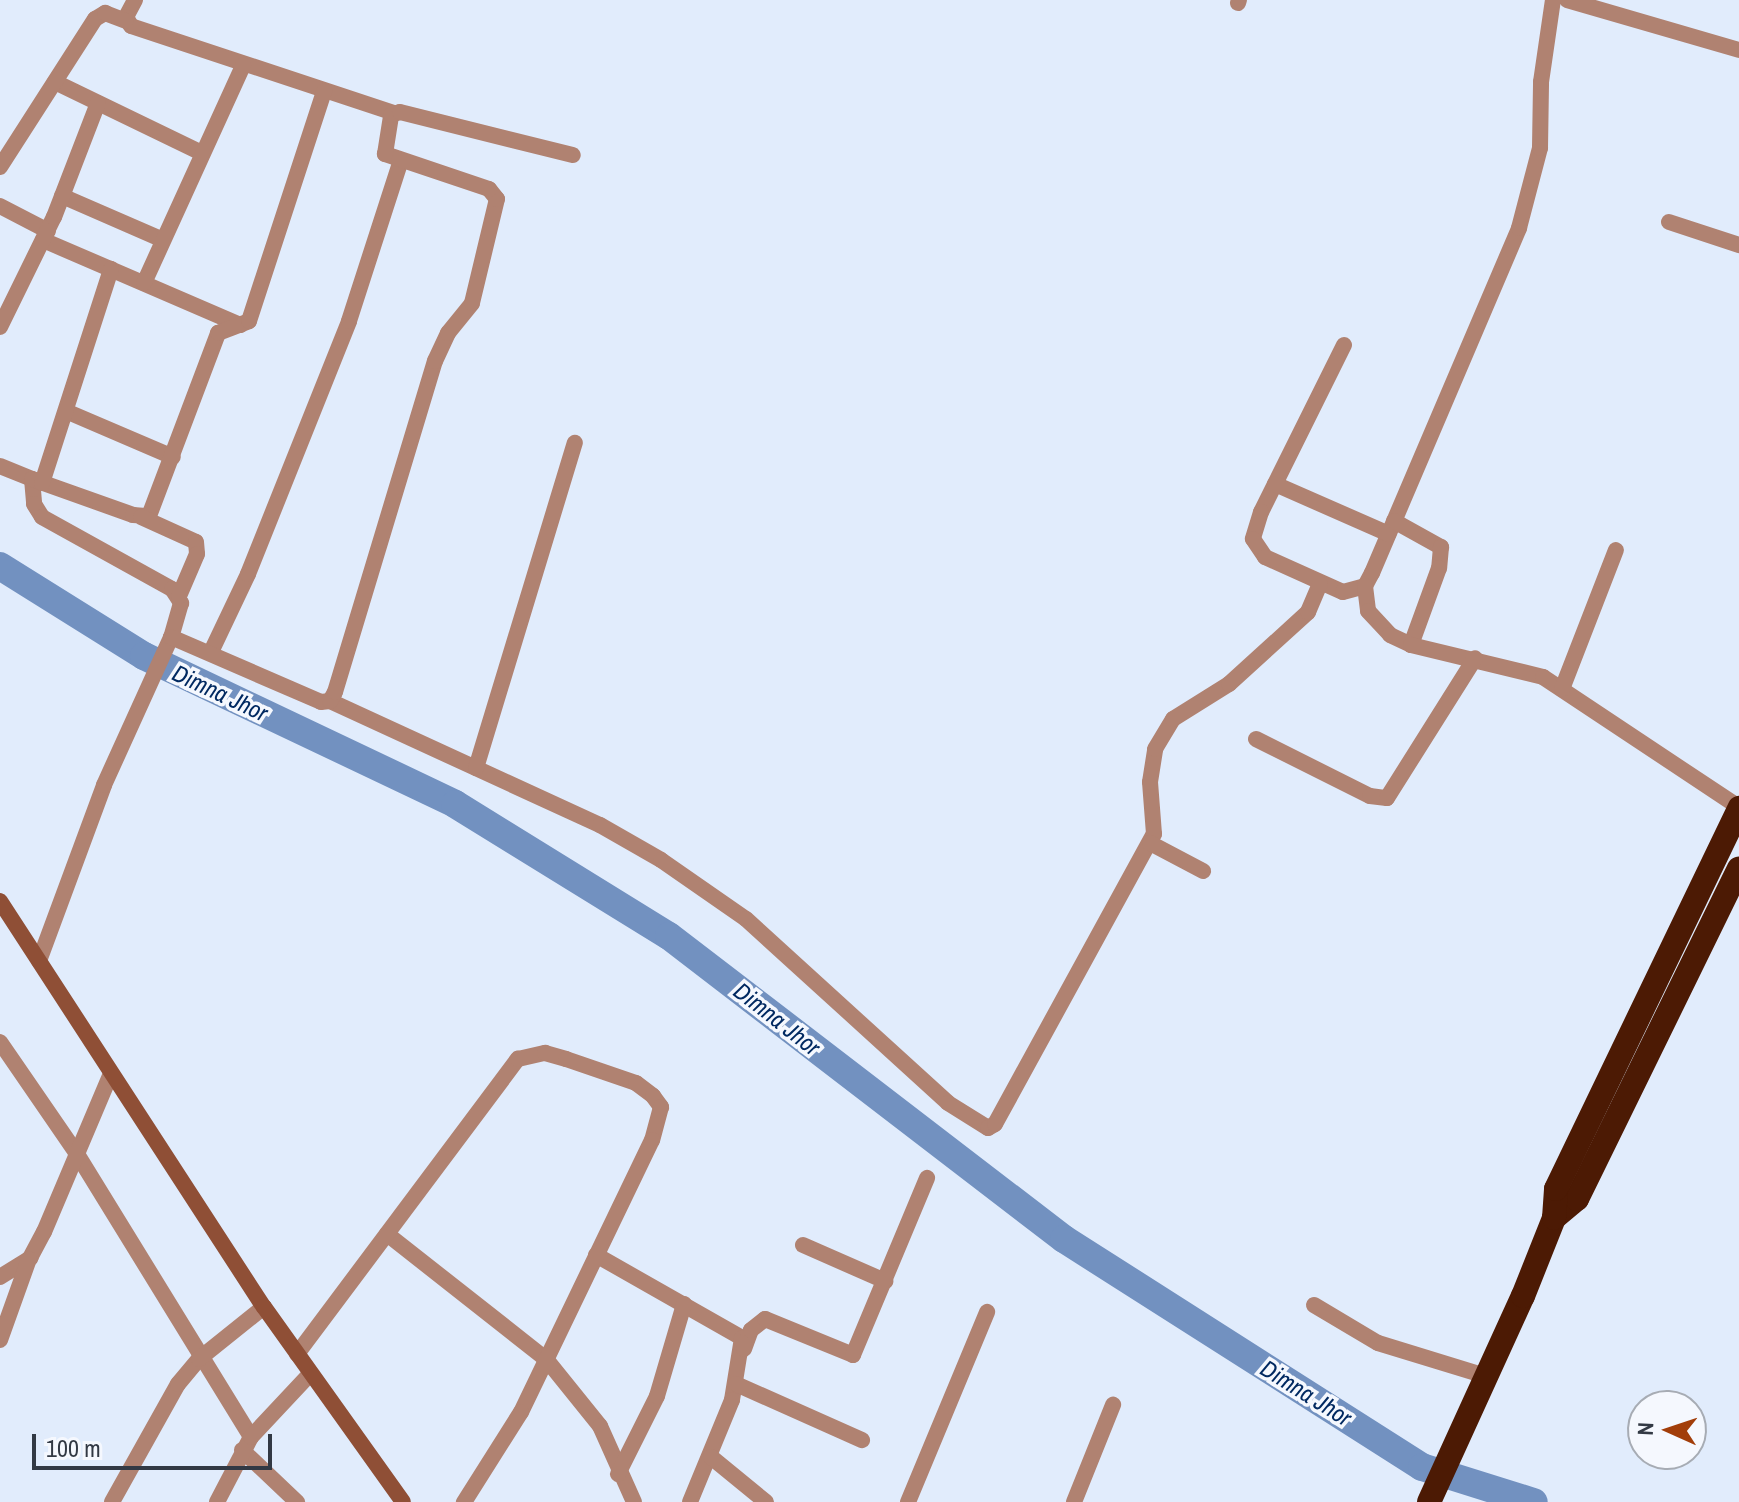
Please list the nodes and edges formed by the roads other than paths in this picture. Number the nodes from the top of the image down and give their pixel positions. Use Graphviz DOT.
graph roads {
  1 [pos="135,0"];
  2 [pos="1553,0"];
  3 [pos="1567,0"];
  4 [pos="126,21"];
  5 [pos="1739,50"];
  6 [pos="243,66"];
  7 [pos="55,82"];
  8 [pos="324,91"];
  9 [pos="98,103"];
  10 [pos="394,113"];
  11 [pos="202,153"];
  12 [pos="573,155"];
  13 [pos="2,160"];
  14 [pos="401,160"];
  15 [pos="62,196"];
  16 [pos="0,206"];
  17 [pos="1669,222"];
  18 [pos="46,236"];
  19 [pos="163,240"];
  20 [pos="1739,245"];
  21 [pos="111,269"];
  22 [pos="144,283"];
  23 [pos="242,325"];
  24 [pos="0,327"];
  25 [pos="1344,345"];
  26 [pos="68,412"];
  27 [pos="575,443"];
  28 [pos="173,457"];
  29 [pos="0,466"];
  30 [pos="37,481"];
  31 [pos="1275,484"];
  32 [pos="141,517"];
  33 [pos="1392,528"];
  34 [pos="1616,550"];
  35 [pos="1320,584"];
  36 [pos="1365,586"];
  37 [pos="179,596"];
  38 [pos="171,637"];
  39 [pos="1411,645"];
  40 [pos="211,652"];
  41 [pos="1475,658"];
  42 [pos="1562,689"];
  43 [pos="330,701"];
  44 [pos="1256,739"];
  45 [pos="476,768"];
  46 [pos="1739,807"];
  47 [pos="1150,843"];
  48 [pos="1203,871"];
  49 [pos="1736,881"];
  50 [pos="0,901"];
  51 [pos="39,961"];
  52 [pos="0,1042"];
  53 [pos="110,1076"];
  54 [pos="77,1154"];
  55 [pos="927,1178"];
  56 [pos="1554,1218"];
  57 [pos="387,1234"];
  58 [pos="803,1245"];
  59 [pos="596,1255"];
  60 [pos="30,1258"];
  61 [pos="0,1277"];
  62 [pos="885,1281"];
  63 [pos="684,1304"];
  64 [pos="1314,1305"];
  65 [pos="264,1307"];
  66 [pos="987,1312"];
  67 [pos="0,1340"];
  68 [pos="743,1351"];
  69 [pos="297,1354"];
  70 [pos="199,1359"];
  71 [pos="546,1359"];
  72 [pos="310,1374"];
  73 [pos="1486,1376"];
  74 [pos="736,1384"];
  75 [pos="1113,1405"];
  76 [pos="862,1440"];
  77 [pos="247,1444"];
  78 [pos="711,1457"];
  79 [pos="618,1474"];
  80 [pos="628,1499"];
  81 [pos="112,1502"];
  82 [pos="217,1502"];
  83 [pos="297,1502"];
  84 [pos="403,1502"];
  85 [pos="464,1502"];
  86 [pos="690,1502"];
  87 [pos="766,1502"];
  88 [pos="908,1502"];
  89 [pos="1074,1502"];
  90 [pos="1429,1502"];
  1 -- 4 [label="street"];
  2 -- 33 [label="street"];
  3 -- 5 [label="street"];
  4 -- 6 [label="street"];
  4 -- 7 [label="street"];
  6 -- 8 [label="street"];
  6 -- 11 [label="street"];
  7 -- 9 [label="street"];
  7 -- 13 [label="street"];
  8 -- 10 [label="street"];
  8 -- 23 [label="street"];
  9 -- 11 [label="street"];
  9 -- 15 [label="street"];
  10 -- 12 [label="street"];
  10 -- 14 [label="street"];
  11 -- 19 [label="street"];
  14 -- 40 [label="street"];
  14 -- 43 [label="street"];
  15 -- 18 [label="street"];
  15 -- 19 [label="street"];
  16 -- 18 [label="street"];
  17 -- 20 [label="street"];
  18 -- 21 [label="street"];
  18 -- 24 [label="street"];
  19 -- 22 [label="street"];
  21 -- 22 [label="street"];
  21 -- 26 [label="street"];
  22 -- 23 [label="street"];
  23 -- 28 [label="street"];
  25 -- 31 [label="street"];
  26 -- 28 [label="street"];
  26 -- 30 [label="street"];
  27 -- 45 [label="street"];
  28 -- 32 [label="street"];
  29 -- 30 [label="street"];
  30 -- 32 [label="street"];
  30 -- 37 [label="street"];
  31 -- 33 [label="street"];
  31 -- 35 [label="street"];
  32 -- 37 [label="street"];
  33 -- 36 [label="street"];
  33 -- 39 [label="street"];
  34 -- 42 [label="street"];
  35 -- 36 [label="street"];
  35 -- 47 [label="street"];
  36 -- 39 [label="street"];
  37 -- 38 [label="street"];
  38 -- 40 [label="street"];
  38 -- 51 [label="street"];
  39 -- 41 [label="street"];
  40 -- 43 [label="street"];
  41 -- 42 [label="street"];
  41 -- 44 [label="street"];
  42 -- 46 [label="street"];
  43 -- 45 [label="street"];
  45 -- 47 [label="street"];
  46 -- 56 [label="highway"];
  47 -- 48 [label="street"];
  49 -- 56 [label="highway"];
  50 -- 51 [label="street"];
  51 -- 53 [label="street"];
  52 -- 54 [label="street"];
  53 -- 54 [label="street"];
  53 -- 65 [label="street"];
  54 -- 60 [label="street"];
  54 -- 70 [label="street"];
  55 -- 62 [label="street"];
  56 -- 73 [label="highway"];
  57 -- 59 [label="street"];
  57 -- 69 [label="street"];
  57 -- 71 [label="street"];
  58 -- 62 [label="street"];
  59 -- 63 [label="street"];
  59 -- 71 [label="street"];
  60 -- 61 [label="street"];
  60 -- 67 [label="street"];
  62 -- 68 [label="street"];
  63 -- 68 [label="street"];
  63 -- 79 [label="street"];
  64 -- 73 [label="street"];
  65 -- 69 [label="street"];
  65 -- 70 [label="street"];
  66 -- 88 [label="street"];
  68 -- 74 [label="street"];
  69 -- 72 [label="street"];
  70 -- 77 [label="street"];
  70 -- 81 [label="street"];
  71 -- 79 [label="street"];
  71 -- 85 [label="street"];
  72 -- 77 [label="street"];
  72 -- 84 [label="street"];
  73 -- 90 [label="highway"];
  74 -- 76 [label="street"];
  74 -- 78 [label="street"];
  75 -- 89 [label="street"];
  77 -- 82 [label="street"];
  77 -- 83 [label="street"];
  78 -- 86 [label="street"];
  78 -- 87 [label="street"];
  79 -- 80 [label="street"];
}
